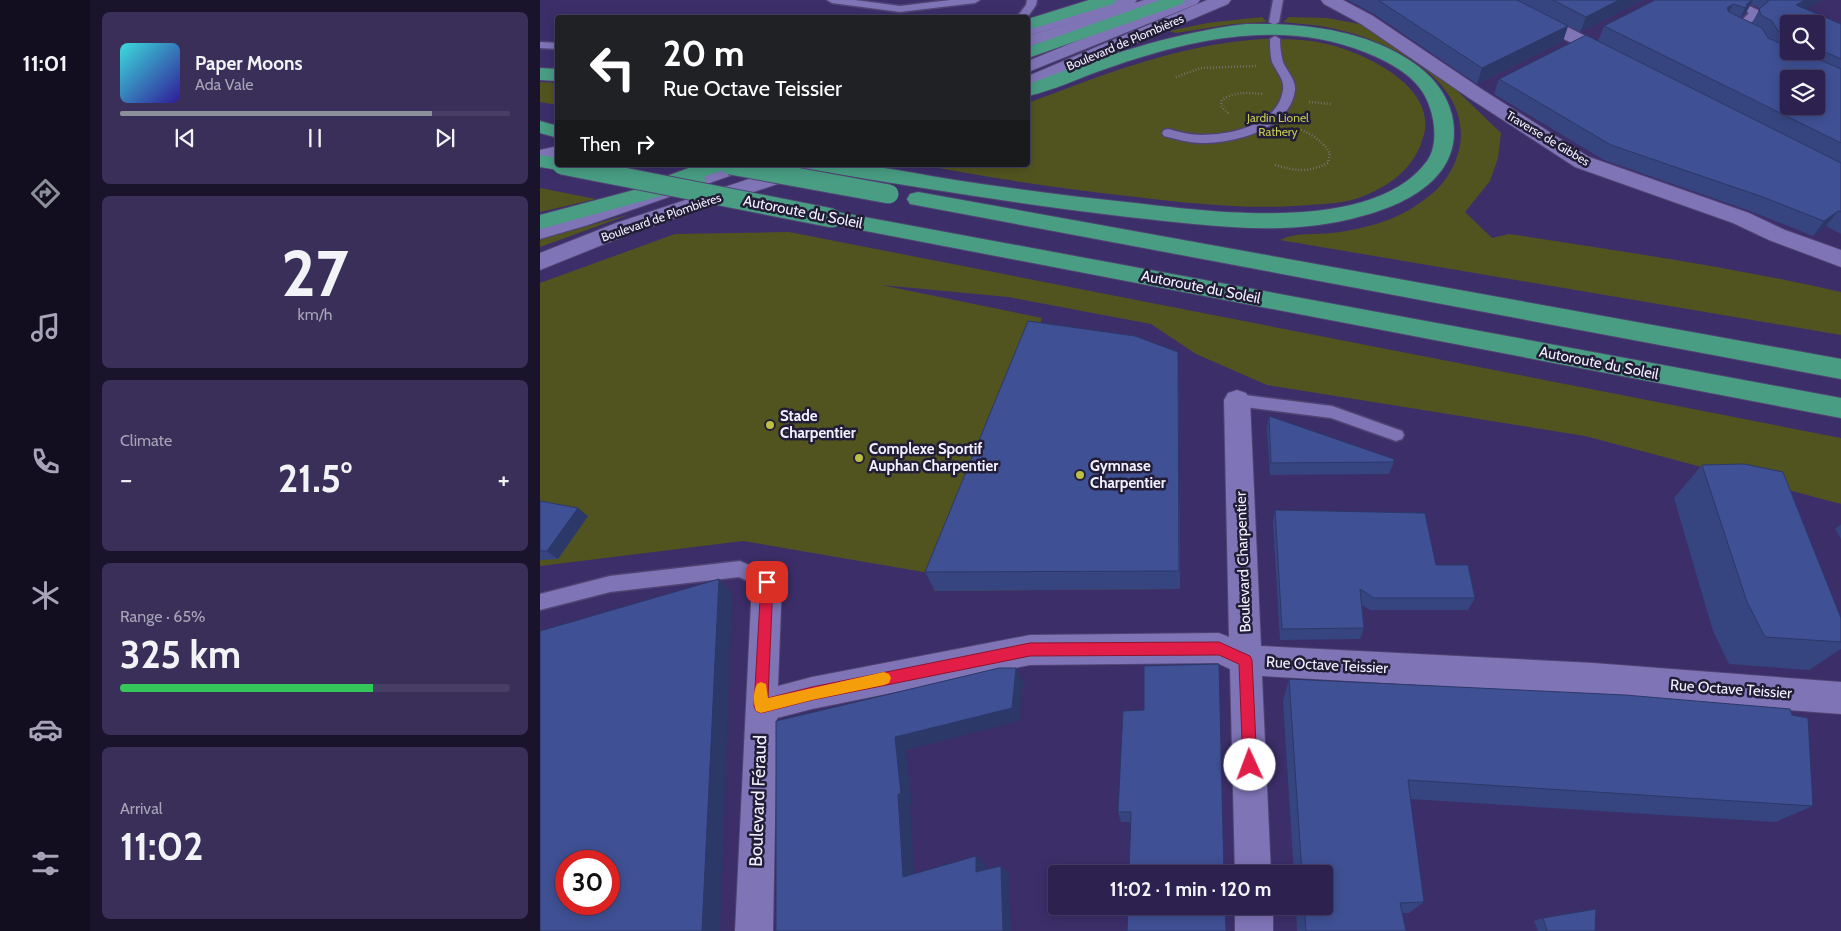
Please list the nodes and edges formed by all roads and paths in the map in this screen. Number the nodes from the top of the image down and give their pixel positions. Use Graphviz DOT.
graph roads {
  1 [pos="832,0"];
  2 [pos="975,0"];
  3 [pos="1032,0"];
  4 [pos="1107,0"];
  5 [pos="1128,0"];
  6 [pos="1162,0"];
  7 [pos="1176,0"];
  8 [pos="1191,0"];
  9 [pos="1222,0"];
  10 [pos="1278,0"];
  11 [pos="1330,0"];
  12 [pos="1501,0"];
  13 [pos="1734,1"];
  14 [pos="900,9"];
  15 [pos="887,15"];
  16 [pos="1023,15"];
  17 [pos="1274,22"];
  18 [pos="1030,24"];
  19 [pos="1733,28"];
  20 [pos="1030,30"];
  21 [pos="1746,34"];
  22 [pos="1588,36"];
  23 [pos="1275,39"];
  24 [pos="1759,40"];
  25 [pos="1030,41"];
  26 [pos="540,45"];
  27 [pos="555,46"];
  28 [pos="1562,49"];
  29 [pos="1030,52"];
  30 [pos="1623,62"];
  31 [pos="1279,64"];
  32 [pos="1030,66"];
  33 [pos="540,74"];
  34 [pos="555,75"];
  35 [pos="1176,77"];
  36 [pos="1030,82"];
  37 [pos="1030,89"];
  38 [pos="1288,94"];
  39 [pos="1269,120"];
  40 [pos="540,126"];
  41 [pos="555,126"];
  42 [pos="1251,130"];
  43 [pos="555,131"];
  44 [pos="1168,133"];
  45 [pos="555,153"];
  46 [pos="540,156"];
  47 [pos="540,161"];
  48 [pos="555,164"];
  49 [pos="1275,165"];
  50 [pos="572,167"];
  51 [pos="711,167"];
  52 [pos="734,167"];
  53 [pos="741,167"];
  54 [pos="806,167"];
  55 [pos="831,167"];
  56 [pos="695,180"];
  57 [pos="614,203"];
  58 [pos="540,222"];
  59 [pos="540,232"];
  60 [pos="1841,259"];
  61 [pos="540,262"];
  62 [pos="1841,369"];
  63 [pos="1238,400"];
  64 [pos="1841,408"];
  65 [pos="1396,435"];
  66 [pos="767,582"];
  67 [pos="540,602"];
  68 [pos="1246,660"];
  69 [pos="1841,698"];
  70 [pos="761,706"];
  71 [pos="1253,865"];
  72 [pos="1254,915"];
  73 [pos="754,931"];
  74 [pos="1254,931"];
  1 -- 14 [label="lane"];
  2 -- 14 [label="lane"];
  3 -- 16 [label="lane"];
  4 -- 18 [label="highway"];
  5 -- 20 [label="street"];
  6 -- 25 [label="street, Boulevard de Plombières"];
  7 -- 29 [label="highway"];
  8 -- 32 [label="street"];
  9 -- 36 [label="street, Boulevard de Plombières"];
  10 -- 17 [label="lane"];
  11 -- 60 [label="street, Traverse de Gibbes"];
  12 -- 22 [label="street"];
  13 -- 21 [label="lane"];
  14 -- 15 [label="lane"];
  19 -- 21 [label="lane"];
  21 -- 24 [label="lane"];
  22 -- 28 [label="street"];
  22 -- 30 [label="street"];
  23 -- 31 [label="lane"];
  26 -- 27 [label="lane"];
  31 -- 35 [label="path"];
  31 -- 38 [label="lane"];
  33 -- 34 [label="highway"];
  37 -- 55 [label="highway"];
  38 -- 39 [label="lane"];
  38 -- 42 [label="path"];
  39 -- 42 [label="lane"];
  39 -- 49 [label="path"];
  40 -- 41 [label="highway"];
  40 -- 43 [label="highway"];
  42 -- 44 [label="lane"];
  45 -- 46 [label="street"];
  47 -- 48 [label="highway"];
  50 -- 64 [label="highway, Autoroute du Soleil, bridge"];
  51 -- 57 [label="highway"];
  52 -- 56 [label="street"];
  53 -- 62 [label="highway, bridge"];
  54 -- 61 [label="street, Boulevard de Plombières"];
  56 -- 57 [label="highway"];
  56 -- 59 [label="street"];
  57 -- 58 [label="highway"];
  63 -- 65 [label="lane"];
  63 -- 68 [label="street, Boulevard Charpentier"];
  66 -- 67 [label="lane"];
  66 -- 70 [label="street, Boulevard Féraud"];
  68 -- 69 [label="street, Rue Octave Teissier"];
  68 -- 70 [label="street, Rue Octave Teissier"];
  68 -- 71 [label="street, Boulevard Charpentier"];
  70 -- 73 [label="street, Boulevard Féraud"];
  72 -- 74 [label="street"];
}
